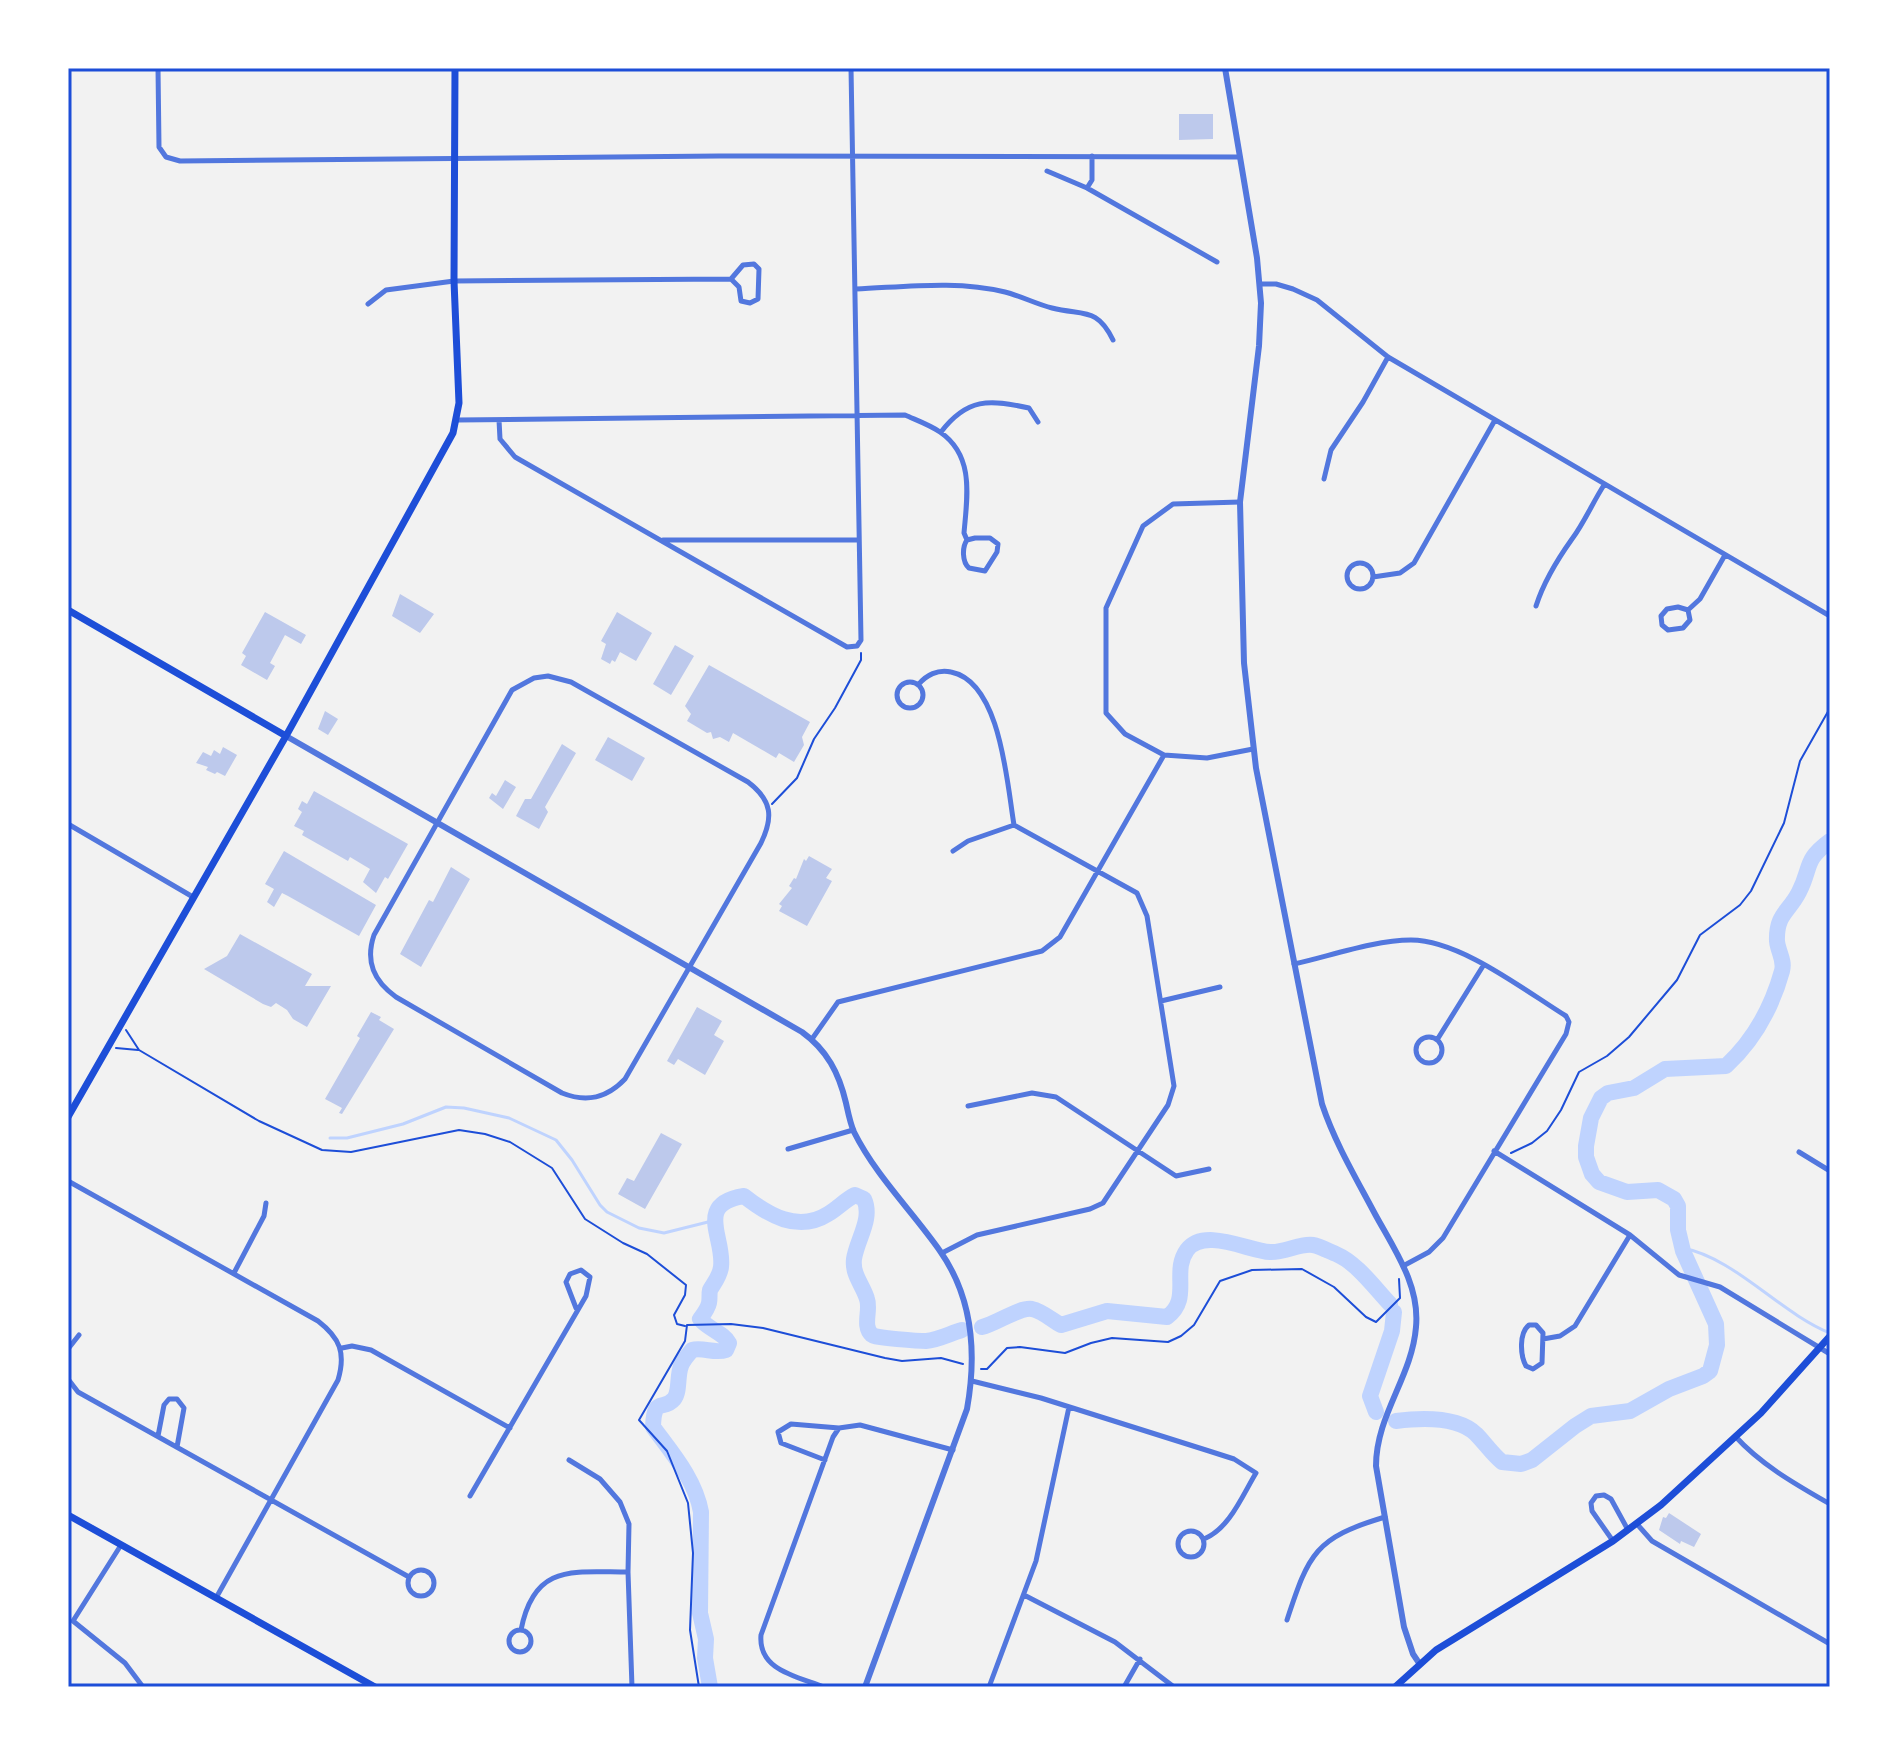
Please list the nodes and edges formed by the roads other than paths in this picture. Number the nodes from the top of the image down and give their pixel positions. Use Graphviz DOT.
graph roads {
  1 [pos="158,68"];
  2 [pos="455,68"];
  3 [pos="851,68"];
  4 [pos="1225,68"];
  5 [pos="853,156"];
  6 [pos="1092,156"];
  7 [pos="1239,157"];
  8 [pos="456,158"];
  9 [pos="1047,171"];
  10 [pos="1087,188"];
  11 [pos="1217,262"];
  12 [pos="731,279"];
  13 [pos="454,281"];
  14 [pos="1260,284"];
  15 [pos="856,289"];
  16 [pos="368,304"];
  17 [pos="1113,340"];
  18 [pos="1388,357"];
  19 [pos="858,414"];
  20 [pos="457,420"];
  21 [pos="499,420"];
  22 [pos="1495,420"];
  23 [pos="1038,422"];
  24 [pos="941,432"];
  25 [pos="1324,479"];
  26 [pos="1604,485"];
  27 [pos="1240,502"];
  28 [pos="663,540"];
  29 [pos="858,540"];
  30 [pos="967,540"];
  31 [pos="1725,555"];
  32 [pos="1373,577"];
  33 [pos="1536,606"];
  34 [pos="68,610"];
  35 [pos="1688,610"];
  36 [pos="1830,616"];
  37 [pos="918,685"];
  38 [pos="286,736"];
  39 [pos="1253,749"];
  40 [pos="1164,755"];
  41 [pos="437,823"];
  42 [pos="68,824"];
  43 [pos="1014,825"];
  44 [pos="953,851"];
  45 [pos="1098,871"];
  46 [pos="193,897"];
  47 [pos="1293,964"];
  48 [pos="1483,966"];
  49 [pos="689,967"];
  50 [pos="1220,987"];
  51 [pos="1161,1001"];
  52 [pos="812,1039"];
  53 [pos="1437,1040"];
  54 [pos="968,1106"];
  55 [pos="68,1117"];
  56 [pos="853,1130"];
  57 [pos="788,1149"];
  58 [pos="1494,1151"];
  59 [pos="1140,1152"];
  60 [pos="1799,1152"];
  61 [pos="1209,1169"];
  62 [pos="1830,1171"];
  63 [pos="68,1181"];
  64 [pos="266,1203"];
  65 [pos="1630,1235"];
  66 [pos="942,1253"];
  67 [pos="1403,1266"];
  68 [pos="234,1273"];
  69 [pos="576,1308"];
  70 [pos="79,1335"];
  71 [pos="1830,1336"];
  72 [pos="1543,1339"];
  73 [pos="342,1348"];
  74 [pos="1820,1348"];
  75 [pos="68,1349"];
  76 [pos="1830,1354"];
  77 [pos="68,1379"];
  78 [pos="972,1381"];
  79 [pos="1069,1407"];
  80 [pos="510,1428"];
  81 [pos="839,1428"];
  82 [pos="158,1436"];
  83 [pos="1735,1436"];
  84 [pos="177,1447"];
  85 [pos="953,1450"];
  86 [pos="569,1460"];
  87 [pos="825,1460"];
  88 [pos="470,1496"];
  89 [pos="271,1498"];
  90 [pos="1830,1504"];
  91 [pos="68,1515"];
  92 [pos="1385,1517"];
  93 [pos="1637,1524"];
  94 [pos="1629,1530"];
  95 [pos="1204,1539"];
  96 [pos="1613,1541"];
  97 [pos="121,1545"];
  98 [pos="628,1572"];
  99 [pos="409,1577"];
  100 [pos="1024,1595"];
  101 [pos="216,1598"];
  102 [pos="1287,1620"];
  103 [pos="521,1630"];
  104 [pos="1830,1644"];
  105 [pos="1140,1659"];
  106 [pos="1419,1663"];
  107 [pos="373,1686"];
  108 [pos="143,1687"];
  109 [pos="632,1687"];
  110 [pos="824,1687"];
  111 [pos="865,1687"];
  112 [pos="989,1687"];
  113 [pos="1124,1687"];
  114 [pos="1174,1687"];
  115 [pos="1395,1687"];
  1 -- 8 [label="street"];
  2 -- 8 [label="main road"];
  3 -- 5 [label="street"];
  4 -- 7 [label="street"];
  5 -- 6 [label="street"];
  5 -- 8 [label="street"];
  5 -- 15 [label="street"];
  6 -- 7 [label="street"];
  6 -- 10 [label="street"];
  7 -- 14 [label="street"];
  8 -- 13 [label="main road"];
  9 -- 10 [label="street"];
  10 -- 11 [label="street"];
  12 -- 12 [label="street"];
  12 -- 13 [label="street"];
  13 -- 16 [label="street"];
  13 -- 20 [label="main road"];
  14 -- 18 [label="street"];
  14 -- 27 [label="street"];
  15 -- 17 [label="street"];
  15 -- 19 [label="street"];
  18 -- 22 [label="street"];
  18 -- 25 [label="street"];
  19 -- 21 [label="street"];
  19 -- 24 [label="street"];
  19 -- 29 [label="street"];
  20 -- 21 [label="street"];
  20 -- 38 [label="main road"];
  21 -- 28 [label="street"];
  22 -- 26 [label="street"];
  22 -- 32 [label="street"];
  23 -- 24 [label="street"];
  24 -- 30 [label="street"];
  26 -- 31 [label="street"];
  26 -- 33 [label="street"];
  27 -- 39 [label="street"];
  27 -- 40 [label="street"];
  28 -- 29 [label="street"];
  28 -- 29 [label="street"];
  30 -- 30 [label="street"];
  31 -- 35 [label="street"];
  31 -- 36 [label="street"];
  32 -- 32 [label="street"];
  34 -- 38 [label="main road"];
  35 -- 35 [label="street"];
  37 -- 37 [label="street"];
  37 -- 43 [label="street"];
  38 -- 41 [label="street"];
  38 -- 46 [label="main road"];
  39 -- 40 [label="street"];
  39 -- 47 [label="street"];
  40 -- 45 [label="street"];
  41 -- 49 [label="street"];
  41 -- 49 [label="street"];
  41 -- 49 [label="street"];
  42 -- 46 [label="street"];
  43 -- 44 [label="street"];
  43 -- 45 [label="street"];
  45 -- 51 [label="street"];
  45 -- 52 [label="street"];
  46 -- 55 [label="main road"];
  47 -- 48 [label="street"];
  47 -- 67 [label="street"];
  48 -- 53 [label="street"];
  48 -- 58 [label="street"];
  49 -- 52 [label="street"];
  50 -- 51 [label="street"];
  51 -- 59 [label="street"];
  52 -- 56 [label="street"];
  53 -- 53 [label="street"];
  54 -- 59 [label="street"];
  56 -- 57 [label="street"];
  56 -- 66 [label="street"];
  58 -- 65 [label="street"];
  58 -- 67 [label="street"];
  59 -- 61 [label="street"];
  59 -- 66 [label="street"];
  60 -- 62 [label="street"];
  63 -- 68 [label="street"];
  64 -- 68 [label="street"];
  65 -- 72 [label="street"];
  65 -- 74 [label="street"];
  66 -- 78 [label="street"];
  67 -- 92 [label="street"];
  68 -- 73 [label="street"];
  69 -- 69 [label="street"];
  69 -- 80 [label="street"];
  70 -- 75 [label="street"];
  71 -- 74 [label="main road"];
  72 -- 72 [label="street"];
  73 -- 80 [label="street"];
  73 -- 89 [label="street"];
  74 -- 76 [label="street"];
  74 -- 83 [label="main road"];
  77 -- 82 [label="street"];
  78 -- 79 [label="street"];
  78 -- 85 [label="street"];
  79 -- 95 [label="street"];
  79 -- 100 [label="street"];
  80 -- 88 [label="street"];
  81 -- 85 [label="street"];
  81 -- 87 [label="street"];
  81 -- 87 [label="street"];
  82 -- 84 [label="street"];
  82 -- 84 [label="street"];
  83 -- 90 [label="street"];
  83 -- 93 [label="main road"];
  84 -- 89 [label="street"];
  85 -- 111 [label="street"];
  86 -- 98 [label="street"];
  87 -- 110 [label="street"];
  89 -- 99 [label="street"];
  89 -- 101 [label="street"];
  91 -- 97 [label="main road"];
  92 -- 102 [label="street"];
  92 -- 106 [label="street"];
  93 -- 94 [label="main road"];
  93 -- 104 [label="street"];
  94 -- 96 [label="main road"];
  94 -- 96 [label="street"];
  95 -- 95 [label="street"];
  96 -- 106 [label="main road"];
  97 -- 101 [label="main road"];
  97 -- 108 [label="street"];
  98 -- 103 [label="street"];
  98 -- 109 [label="street"];
  99 -- 99 [label="street"];
  100 -- 105 [label="street"];
  100 -- 112 [label="street"];
  101 -- 107 [label="main road"];
  103 -- 103 [label="street"];
  105 -- 113 [label="street"];
  105 -- 114 [label="street"];
  106 -- 115 [label="main road"];
}
